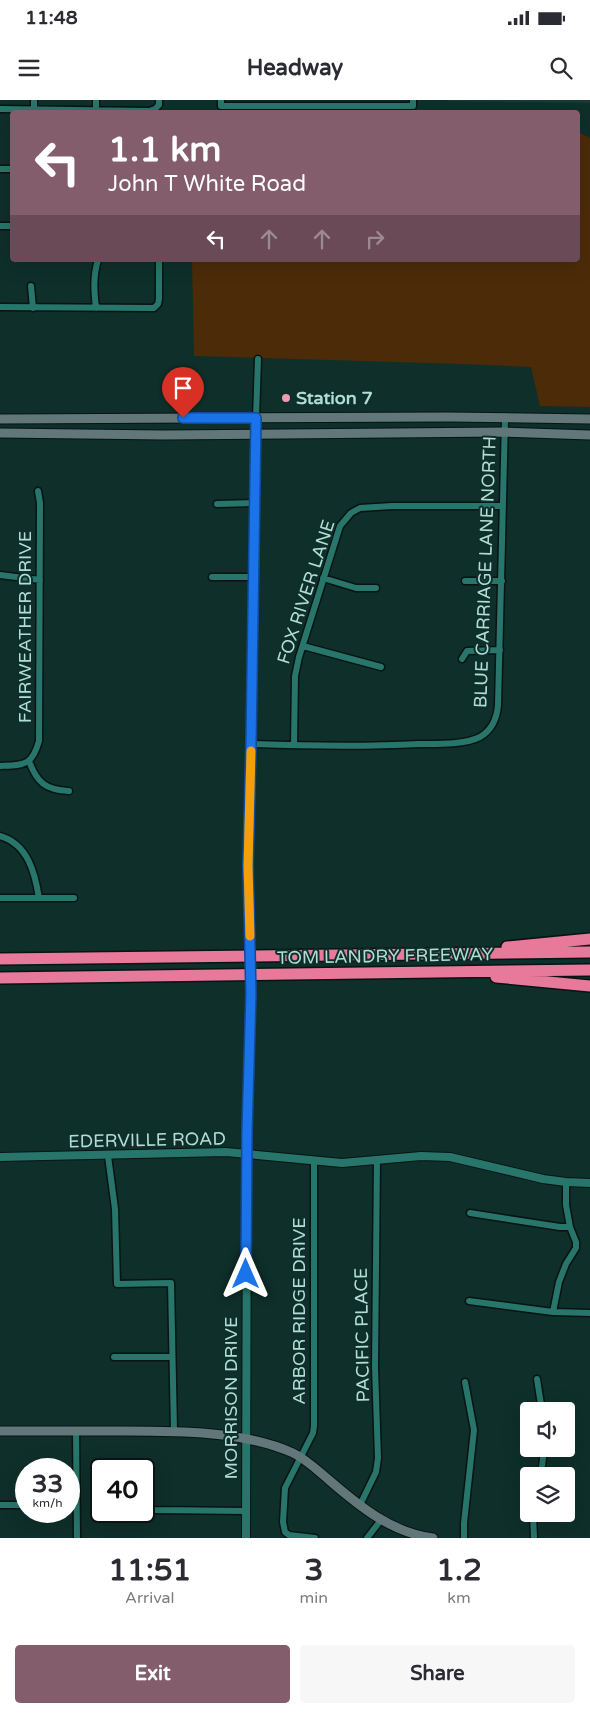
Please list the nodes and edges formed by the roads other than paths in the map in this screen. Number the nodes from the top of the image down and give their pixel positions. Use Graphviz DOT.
graph roads {
  1 [pos="34,100"];
  2 [pos="96,100"];
  3 [pos="159,102"];
  4 [pos="221,103"];
  5 [pos="413,103"];
  6 [pos="0,109"];
  7 [pos="34,109"];
  8 [pos="96,109"];
  9 [pos="98,262"];
  10 [pos="159,262"];
  11 [pos="31,286"];
  12 [pos="0,307"];
  13 [pos="33,308"];
  14 [pos="96,308"];
  15 [pos="258,359"];
  16 [pos="0,418"];
  17 [pos="256,418"];
  18 [pos="504,418"];
  19 [pos="590,419"];
  20 [pos="504,432"];
  21 [pos="0,433"];
  22 [pos="256,433"];
  23 [pos="590,435"];
  24 [pos="38,492"];
  25 [pos="254,503"];
  26 [pos="217,504"];
  27 [pos="503,506"];
  28 [pos="0,575"];
  29 [pos="212,577"];
  30 [pos="254,577"];
  31 [pos="323,578"];
  32 [pos="40,580"];
  33 [pos="465,581"];
  34 [pos="502,581"];
  35 [pos="376,588"];
  36 [pos="302,646"];
  37 [pos="500,650"];
  38 [pos="462,659"];
  39 [pos="381,667"];
  40 [pos="251,744"];
  41 [pos="294,746"];
  42 [pos="30,761"];
  43 [pos="0,766"];
  44 [pos="70,791"];
  45 [pos="0,836"];
  46 [pos="0,898"];
  47 [pos="39,898"];
  48 [pos="74,898"];
  49 [pos="590,940"];
  50 [pos="590,952"];
  51 [pos="437,955"];
  52 [pos="0,959"];
  53 [pos="590,970"];
  54 [pos="439,971"];
  55 [pos="0,978"];
  56 [pos="590,986"];
  57 [pos="247,1154"];
  58 [pos="108,1156"];
  59 [pos="0,1157"];
  60 [pos="376,1160"];
  61 [pos="314,1161"];
  62 [pos="566,1182"];
  63 [pos="590,1183"];
  64 [pos="470,1213"];
  65 [pos="570,1227"];
  66 [pos="469,1301"];
  67 [pos="552,1312"];
  68 [pos="590,1313"];
  69 [pos="114,1357"];
  70 [pos="171,1357"];
  71 [pos="537,1379"];
  72 [pos="466,1382"];
  73 [pos="541,1402"];
  74 [pos="0,1430"];
  75 [pos="76,1430"];
  76 [pos="174,1432"];
  77 [pos="246,1439"];
  78 [pos="76,1458"];
  79 [pos="300,1458"];
  80 [pos="0,1505"];
  81 [pos="15,1505"];
  82 [pos="360,1505"];
  83 [pos="155,1510"];
  84 [pos="246,1511"];
  85 [pos="381,1520"];
  86 [pos="534,1522"];
  87 [pos="77,1523"];
  88 [pos="77,1538"];
  89 [pos="246,1538"];
  90 [pos="315,1538"];
  91 [pos="367,1538"];
  92 [pos="433,1538"];
  93 [pos="464,1538"];
  94 [pos="534,1538"];
  1 -- 7 [label="street"];
  2 -- 8 [label="street"];
  3 -- 8 [label="street"];
  4 -- 5 [label="street"];
  6 -- 7 [label="street"];
  7 -- 8 [label="street"];
  9 -- 14 [label="street"];
  10 -- 14 [label="street"];
  11 -- 13 [label="street"];
  12 -- 13 [label="street"];
  13 -- 14 [label="street"];
  15 -- 17 [label="street"];
  16 -- 17 [label="main road"];
  17 -- 18 [label="main road"];
  17 -- 22 [label="street, MORRISON DRIVE"];
  18 -- 19 [label="main road"];
  18 -- 20 [label="street, BLUE CARRIAGE LANE NORTH"];
  20 -- 22 [label="main road"];
  20 -- 23 [label="main road"];
  20 -- 27 [label="street, BLUE CARRIAGE LANE NORTH"];
  21 -- 22 [label="main road"];
  22 -- 25 [label="street, MORRISON DRIVE"];
  24 -- 32 [label="street, FAIRWEATHER DRIVE"];
  25 -- 26 [label="street"];
  25 -- 30 [label="street, MORRISON DRIVE"];
  27 -- 31 [label="street, FOX RIVER LANE"];
  27 -- 34 [label="street, BLUE CARRIAGE LANE NORTH"];
  28 -- 32 [label="street"];
  29 -- 30 [label="street"];
  30 -- 40 [label="street, MORRISON DRIVE"];
  31 -- 35 [label="street"];
  31 -- 36 [label="street, FOX RIVER LANE"];
  32 -- 42 [label="street, FAIRWEATHER DRIVE"];
  33 -- 34 [label="street"];
  34 -- 37 [label="street, BLUE CARRIAGE LANE NORTH"];
  36 -- 39 [label="street"];
  36 -- 41 [label="street, FOX RIVER LANE"];
  37 -- 38 [label="street"];
  37 -- 41 [label="street, BLUE CARRIAGE LANE NORTH"];
  40 -- 41 [label="street"];
  40 -- 57 [label="street, MORRISON DRIVE, bridge"];
  42 -- 43 [label="street"];
  42 -- 44 [label="street"];
  45 -- 47 [label="street"];
  46 -- 47 [label="street"];
  47 -- 48 [label="street"];
  49 -- 51 [label="highway"];
  50 -- 51 [label="highway, TOM LANDRY FREEWAY"];
  51 -- 52 [label="highway, TOM LANDRY FREEWAY"];
  53 -- 54 [label="highway, TOM LANDRY FREEWAY"];
  54 -- 55 [label="highway, TOM LANDRY FREEWAY"];
  54 -- 56 [label="highway"];
  57 -- 58 [label="street, EDERVILLE ROAD"];
  57 -- 61 [label="street, EDERVILLE ROAD"];
  57 -- 77 [label="street, MORRISON DRIVE"];
  58 -- 59 [label="street, EDERVILLE ROAD"];
  58 -- 70 [label="street"];
  60 -- 61 [label="street, EDERVILLE ROAD"];
  60 -- 62 [label="street, EDERVILLE ROAD"];
  60 -- 82 [label="street, PACIFIC PLACE"];
  61 -- 79 [label="street, ARBOR RIDGE DRIVE"];
  62 -- 63 [label="street, EDERVILLE ROAD"];
  62 -- 65 [label="street"];
  64 -- 65 [label="street"];
  65 -- 67 [label="street"];
  66 -- 67 [label="street"];
  67 -- 68 [label="street"];
  69 -- 70 [label="street"];
  70 -- 76 [label="street"];
  71 -- 73 [label="street"];
  72 -- 93 [label="street"];
  74 -- 75 [label="main road"];
  75 -- 76 [label="main road"];
  75 -- 78 [label="street"];
  76 -- 77 [label="main road"];
  77 -- 79 [label="main road"];
  77 -- 84 [label="street, MORRISON DRIVE"];
  79 -- 82 [label="main road"];
  79 -- 90 [label="street, ARBOR RIDGE DRIVE"];
  80 -- 81 [label="street"];
  82 -- 85 [label="main road"];
  83 -- 84 [label="street"];
  84 -- 89 [label="street, MORRISON DRIVE"];
  85 -- 91 [label="street"];
  85 -- 92 [label="main road"];
  86 -- 94 [label="street"];
  87 -- 88 [label="street"];
}
